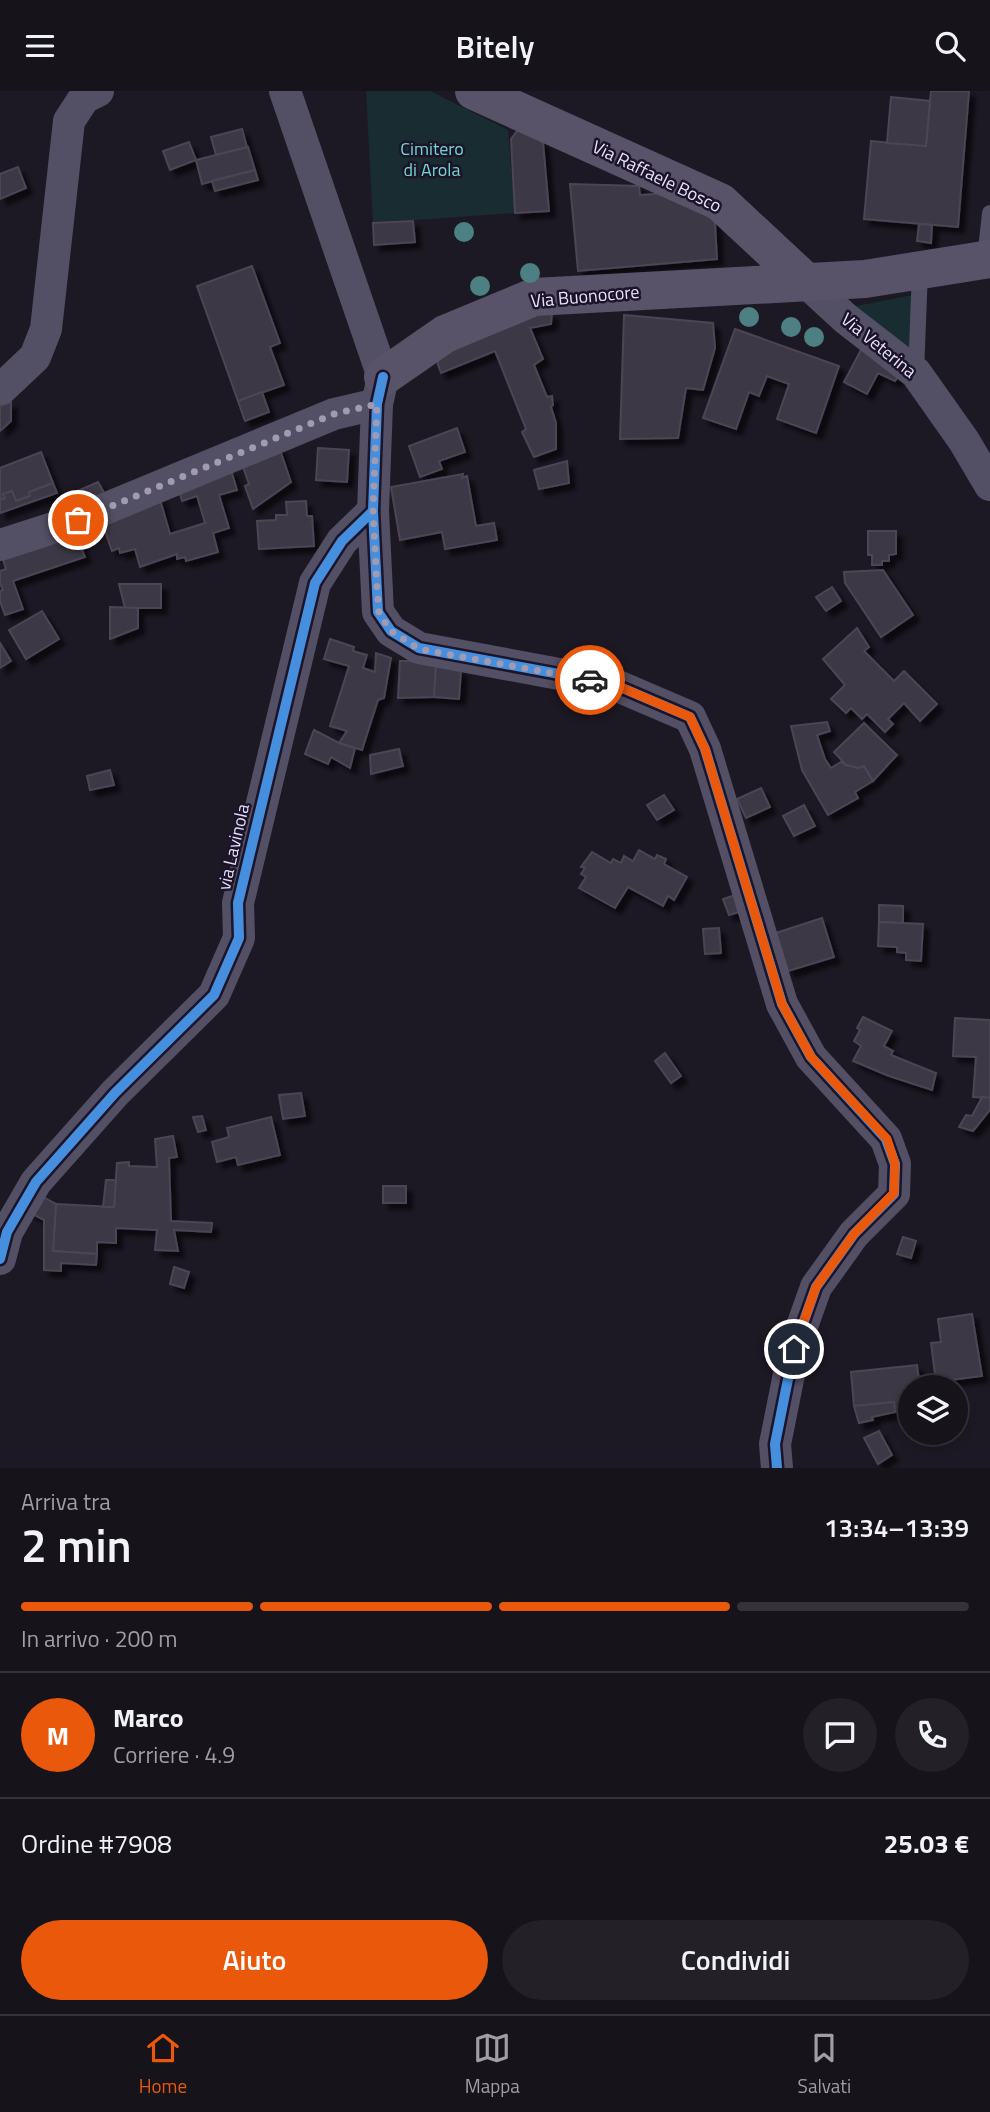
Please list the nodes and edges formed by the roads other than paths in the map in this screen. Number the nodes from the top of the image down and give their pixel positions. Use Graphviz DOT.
graph roads {
  1 [pos="98,91"];
  2 [pos="285,91"];
  3 [pos="474,91"];
  4 [pos="990,213"];
  5 [pos="737,218"];
  6 [pos="988,259"];
  7 [pos="920,271"];
  8 [pos="806,282"];
  9 [pos="738,286"];
  10 [pos="916,373"];
  11 [pos="1,389"];
  12 [pos="380,391"];
  13 [pos="990,485"];
  14 [pos="373,510"];
  15 [pos="0,545"];
  16 [pos="0,1259"];
  17 [pos="777,1468"];
  1 -- 11 [label="street"];
  2 -- 12 [label="street"];
  3 -- 5 [label="street, Via Raffaele Bosco"];
  4 -- 6 [label="lane"];
  5 -- 8 [label="street, Via Raffaele Bosco"];
  5 -- 9 [label="street"];
  6 -- 7 [label="street"];
  7 -- 8 [label="street"];
  7 -- 10 [label="lane"];
  8 -- 9 [label="street, Via Buonocore"];
  8 -- 10 [label="street, Via Veterina"];
  9 -- 12 [label="street, Via Buonocore"];
  10 -- 13 [label="street, Via Veterina"];
  12 -- 14 [label="street"];
  12 -- 15 [label="street"];
  14 -- 16 [label="street, via Lavinola"];
  14 -- 17 [label="street"];
}
